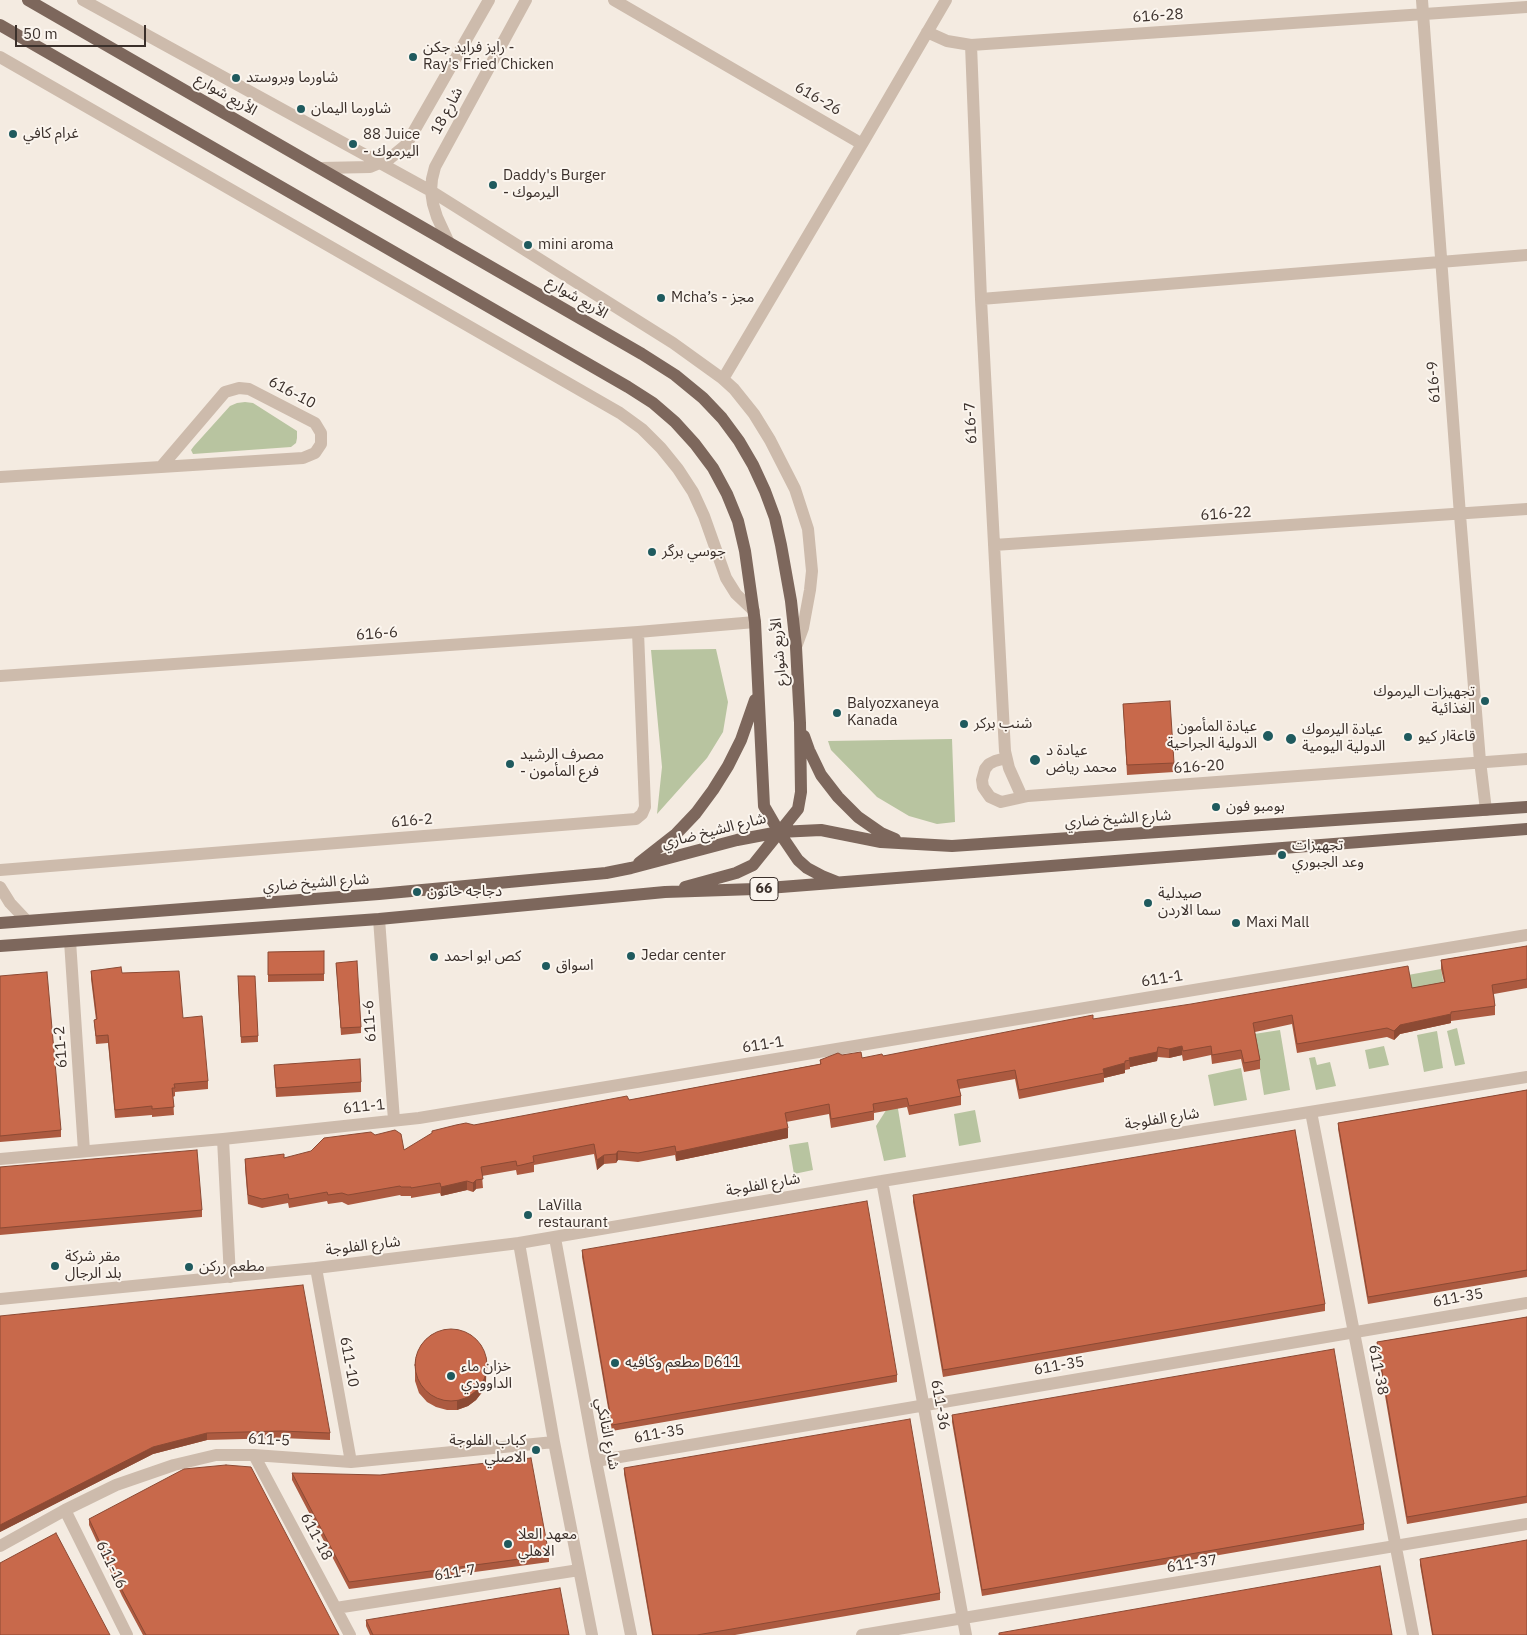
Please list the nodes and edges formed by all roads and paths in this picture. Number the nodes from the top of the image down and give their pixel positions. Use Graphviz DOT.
graph roads {
  1 [pos="28,0"];
  2 [pos="82,0"];
  3 [pos="489,0"];
  4 [pos="526,0"];
  5 [pos="614,0"];
  6 [pos="946,0"];
  7 [pos="1422,0"];
  8 [pos="1527,7"];
  9 [pos="1423,14"];
  10 [pos="0,25"];
  11 [pos="927,32"];
  12 [pos="972,45"];
  13 [pos="0,57"];
  14 [pos="862,144"];
  15 [pos="380,164"];
  16 [pos="321,168"];
  17 [pos="430,191"];
  18 [pos="449,243"];
  19 [pos="1527,255"];
  20 [pos="1441,262"];
  21 [pos="981,299"];
  22 [pos="723,379"];
  23 [pos="161,467"];
  24 [pos="0,477"];
  25 [pos="1527,509"];
  26 [pos="1460,515"];
  27 [pos="994,545"];
  28 [pos="755,617"];
  29 [pos="638,632"];
  30 [pos="796,647"];
  31 [pos="0,676"];
  32 [pos="759,686"];
  33 [pos="800,723"];
  34 [pos="1006,758"];
  35 [pos="1527,759"];
  36 [pos="1480,761"];
  37 [pos="1022,797"];
  38 [pos="1527,807"];
  39 [pos="1486,810"];
  40 [pos="1527,829"];
  41 [pos="779,832"];
  42 [pos="907,844"];
  43 [pos="631,868"];
  44 [pos="0,870"];
  45 [pos="839,882"];
  46 [pos="0,887"];
  47 [pos="665,892"];
  48 [pos="379,919"];
  49 [pos="27,921"];
  50 [pos="0,923"];
  51 [pos="1527,935"];
  52 [pos="70,941"];
  53 [pos="0,946"];
  54 [pos="1527,1076"];
  55 [pos="1311,1112"];
  56 [pos="394,1120"];
  57 [pos="223,1139"];
  58 [pos="84,1151"];
  59 [pos="0,1159"];
  60 [pos="882,1181"];
  61 [pos="555,1238"];
  62 [pos="519,1243"];
  63 [pos="316,1268"];
  64 [pos="230,1276"];
  65 [pos="0,1299"];
  66 [pos="1527,1303"];
  67 [pos="1354,1332"];
  68 [pos="924,1405"];
  69 [pos="554,1442"];
  70 [pos="254,1455"];
  71 [pos="596,1461"];
  72 [pos="351,1462"];
  73 [pos="65,1510"];
  74 [pos="1527,1524"];
  75 [pos="0,1546"];
  76 [pos="1396,1546"];
  77 [pos="579,1570"];
  78 [pos="336,1608"];
  79 [pos="963,1618"];
  80 [pos="127,1635"];
  81 [pos="350,1635"];
  82 [pos="592,1635"];
  83 [pos="631,1635"];
  84 [pos="862,1635"];
  85 [pos="966,1635"];
  86 [pos="1413,1635"];
  1 -- 16 [label="main road, الأربع شوارع"];
  2 -- 15 [label="street"];
  3 -- 15 [label="street, شارع 18"];
  4 -- 17 [label="street, شارع 18"];
  5 -- 14 [label="street, 616-26"];
  6 -- 11 [label="street"];
  7 -- 9 [label="street, 616-9"];
  8 -- 9 [label="street, 616-28"];
  9 -- 12 [label="street, 616-28"];
  9 -- 20 [label="street, 616-9"];
  10 -- 28 [label="main road, الأربع شوارع"];
  11 -- 12 [label="street, 616-28"];
  11 -- 14 [label="street"];
  12 -- 21 [label="street, 616-7"];
  13 -- 28 [label="street"];
  14 -- 22 [label="street"];
  15 -- 16 [label="street, شارع 18"];
  15 -- 17 [label="street"];
  16 -- 18 [label="main road, الأربع شوارع"];
  17 -- 18 [label="street, شارع 18"];
  17 -- 22 [label="street"];
  18 -- 30 [label="main road, الأربع شوارع"];
  19 -- 20 [label="street"];
  20 -- 21 [label="street"];
  20 -- 26 [label="street, 616-9"];
  21 -- 27 [label="street, 616-7"];
  22 -- 30 [label="street"];
  23 -- 23 [label="street, 616-10"];
  23 -- 24 [label="street, 616-10"];
  25 -- 26 [label="street, 616-22"];
  26 -- 27 [label="street, 616-22"];
  26 -- 36 [label="street, 616-9"];
  27 -- 34 [label="street, 616-7"];
  28 -- 29 [label="street, 616-6"];
  28 -- 32 [label="main road, الأربع شوارع"];
  29 -- 31 [label="street, 616-6"];
  29 -- 44 [label="street, 616-2"];
  30 -- 33 [label="main road, الأربع شوارع"];
  32 -- 41 [label="main road, الأربع شوارع"];
  32 -- 43 [label="main road"];
  33 -- 41 [label="main road, الأربع شوارع"];
  33 -- 42 [label="main road"];
  34 -- 37 [label="street, 616-7"];
  34 -- 37 [label="street, 616-20"];
  35 -- 36 [label="street, 616-20"];
  36 -- 37 [label="street, 616-20"];
  36 -- 39 [label="street, 616-9"];
  38 -- 39 [label="main road, شارع الشيخ ضاري"];
  39 -- 42 [label="main road, شارع الشيخ ضاري"];
  40 -- 45 [label="main road, 66"];
  41 -- 42 [label="main road, شارع الشيخ ضاري"];
  41 -- 43 [label="main road, شارع الشيخ ضاري"];
  41 -- 45 [label="main road, الأربع شوارع"];
  41 -- 47 [label="main road, الأربع شوارع"];
  43 -- 49 [label="main road, شارع الشيخ ضاري"];
  45 -- 47 [label="main road, 66"];
  46 -- 49 [label="street"];
  47 -- 48 [label="main road, 66"];
  48 -- 52 [label="main road, 66"];
  48 -- 56 [label="street, 611-6"];
  49 -- 50 [label="main road, شارع الشيخ ضاري"];
  51 -- 56 [label="street, 611-1"];
  52 -- 53 [label="main road, 66"];
  52 -- 58 [label="street, 611-2"];
  54 -- 55 [label="street, شارع الفلوجة"];
  55 -- 60 [label="street, شارع الفلوجة"];
  55 -- 67 [label="street, 611-38"];
  56 -- 57 [label="street, 611-1"];
  57 -- 58 [label="street, 611-1"];
  57 -- 64 [label="street"];
  58 -- 59 [label="street, 611-1"];
  60 -- 61 [label="street, شارع الفلوجة"];
  60 -- 68 [label="street, 611-36"];
  61 -- 62 [label="street, شارع الفلوجة"];
  61 -- 71 [label="street, شارع التانكي"];
  62 -- 63 [label="street, شارع الفلوجة"];
  62 -- 69 [label="street"];
  63 -- 64 [label="street, شارع الفلوجة"];
  63 -- 72 [label="street, 611-10"];
  64 -- 65 [label="street, شارع الفلوجة"];
  66 -- 67 [label="street, 611-35"];
  67 -- 68 [label="street, 611-35"];
  67 -- 76 [label="street, 611-38"];
  68 -- 71 [label="street, 611-35"];
  68 -- 79 [label="street, 611-36"];
  69 -- 72 [label="street, 611-5"];
  69 -- 77 [label="street"];
  70 -- 72 [label="street, 611-5"];
  70 -- 73 [label="street, 611-5"];
  70 -- 78 [label="street, 611-18"];
  71 -- 83 [label="street, شارع التانكي"];
  73 -- 75 [label="street, 611-5"];
  73 -- 80 [label="street, 611-16"];
  74 -- 76 [label="street, 611-37"];
  76 -- 79 [label="street, 611-37"];
  76 -- 86 [label="street, 611-38"];
  77 -- 78 [label="street, 611-7"];
  77 -- 82 [label="street"];
  78 -- 81 [label="street, 611-18"];
  79 -- 84 [label="street, 611-37"];
  79 -- 85 [label="street, 611-36"];
}
